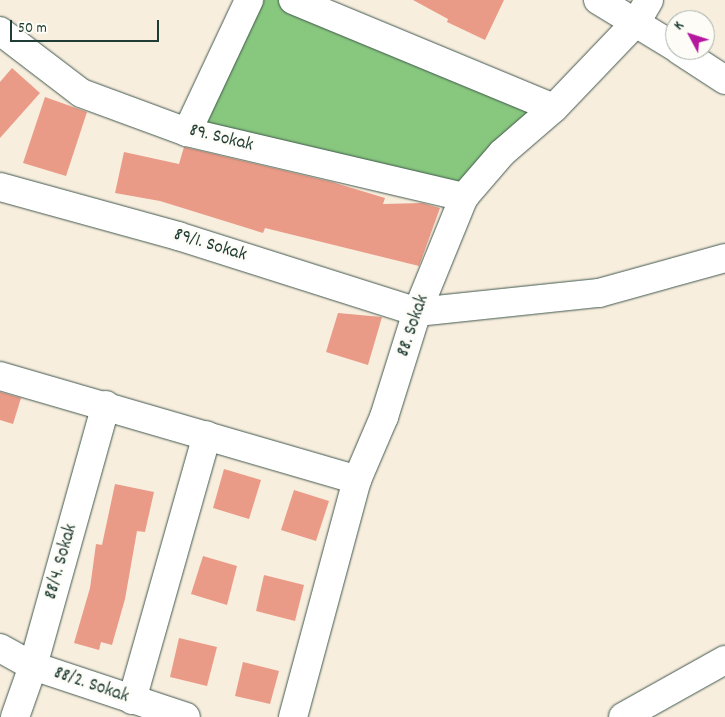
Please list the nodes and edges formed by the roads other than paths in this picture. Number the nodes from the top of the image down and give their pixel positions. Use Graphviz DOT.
graph roads {
  1 [pos="249,0"];
  2 [pos="294,0"];
  3 [pos="598,0"];
  4 [pos="643,11"];
  5 [pos="0,31"];
  6 [pos="665,36"];
  7 [pos="694,60"];
  8 [pos="725,80"];
  9 [pos="554,108"];
  10 [pos="187,132"];
  11 [pos="0,187"];
  12 [pos="464,197"];
  13 [pos="725,258"];
  14 [pos="417,312"];
  15 [pos="0,376"];
  16 [pos="106,405"];
  17 [pos="206,435"];
  18 [pos="357,480"];
  19 [pos="0,648"];
  20 [pos="725,660"];
  21 [pos="33,666"];
  22 [pos="132,700"];
  23 [pos="15,717"];
  24 [pos="186,717"];
  25 [pos="293,717"];
  26 [pos="623,717"];
  1 -- 10 [label="street"];
  2 -- 9 [label="street"];
  3 -- 4 [label="street"];
  4 -- 6 [label="street"];
  4 -- 9 [label="street, 88. Sokak"];
  5 -- 10 [label="street, 89. Sokak"];
  7 -- 8 [label="street"];
  9 -- 12 [label="street, 88. Sokak"];
  10 -- 12 [label="street, 89. Sokak"];
  11 -- 14 [label="street, 89/1. Sokak"];
  12 -- 14 [label="street, 88. Sokak"];
  13 -- 14 [label="street"];
  14 -- 18 [label="street, 88. Sokak"];
  15 -- 16 [label="street"];
  16 -- 17 [label="street"];
  16 -- 21 [label="street, 88/4. Sokak"];
  17 -- 18 [label="street"];
  17 -- 22 [label="street"];
  18 -- 25 [label="street, 88. Sokak"];
  19 -- 21 [label="street, 88/2. Sokak"];
  20 -- 26 [label="street"];
  21 -- 22 [label="street, 88/2. Sokak"];
  21 -- 23 [label="street, 88/4. Sokak"];
  22 -- 24 [label="street, 88/2. Sokak"];
}
